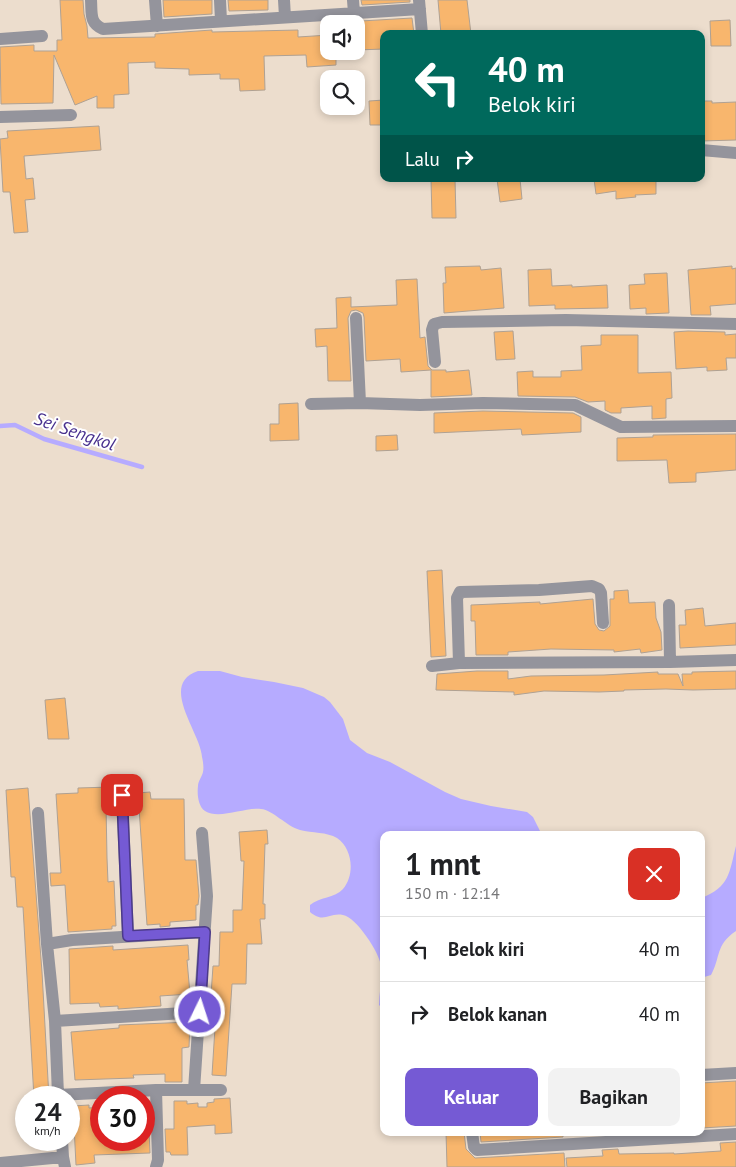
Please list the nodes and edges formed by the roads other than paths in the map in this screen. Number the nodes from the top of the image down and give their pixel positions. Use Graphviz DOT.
graph roads {
  1 [pos="91,0"];
  2 [pos="155,0"];
  3 [pos="220,0"];
  4 [pos="284,0"];
  5 [pos="420,4"];
  6 [pos="353,6"];
  7 [pos="285,17"];
  8 [pos="221,21"];
  9 [pos="157,26"];
  10 [pos="422,30"];
  11 [pos="42,36"];
  12 [pos="0,39"];
  13 [pos="71,115"];
  14 [pos="0,117"];
  15 [pos="705,150"];
  16 [pos="736,153"];
  17 [pos="356,318"];
  18 [pos="736,324"];
  19 [pos="435,362"];
  20 [pos="360,403"];
  21 [pos="310,404"];
  22 [pos="736,426"];
  23 [pos="669,605"];
  24 [pos="603,623"];
  25 [pos="736,660"];
  26 [pos="670,662"];
  27 [pos="459,663"];
  28 [pos="432,666"];
  29 [pos="122,795"];
  30 [pos="38,813"];
  31 [pos="202,833"];
  32 [pos="205,932"];
  33 [pos="128,936"];
  34 [pos="48,944"];
  35 [pos="200,1012"];
  36 [pos="55,1021"];
  37 [pos="736,1073"];
  38 [pos="705,1075"];
  39 [pos="58,1086"];
  40 [pos="156,1090"];
  41 [pos="194,1090"];
  42 [pos="221,1090"];
  43 [pos="80,1095"];
  44 [pos="736,1134"];
  45 [pos="472,1136"];
  46 [pos="704,1136"];
  47 [pos="705,1136"];
  48 [pos="64,1162"];
  49 [pos="0,1163"];
  50 [pos="156,1167"];
  1 -- 9 [label="street"];
  2 -- 9 [label="street"];
  3 -- 8 [label="street"];
  4 -- 7 [label="street"];
  5 -- 6 [label="street"];
  5 -- 10 [label="street"];
  6 -- 7 [label="street"];
  7 -- 8 [label="street"];
  8 -- 9 [label="street"];
  11 -- 12 [label="street"];
  13 -- 14 [label="street"];
  15 -- 16 [label="street"];
  17 -- 20 [label="street"];
  18 -- 19 [label="street"];
  20 -- 21 [label="street"];
  20 -- 22 [label="street"];
  23 -- 26 [label="street"];
  24 -- 27 [label="street"];
  25 -- 26 [label="street"];
  26 -- 27 [label="street"];
  27 -- 28 [label="street"];
  29 -- 33 [label="street"];
  30 -- 34 [label="street"];
  31 -- 32 [label="street"];
  32 -- 33 [label="street"];
  32 -- 35 [label="street"];
  33 -- 34 [label="street"];
  34 -- 36 [label="street"];
  35 -- 36 [label="street"];
  35 -- 41 [label="street"];
  36 -- 39 [label="street"];
  37 -- 38 [label="street"];
  40 -- 41 [label="street"];
  40 -- 43 [label="street"];
  40 -- 50 [label="street"];
  41 -- 42 [label="street"];
  44 -- 47 [label="street"];
  45 -- 46 [label="street"];
  48 -- 49 [label="street"];
}
